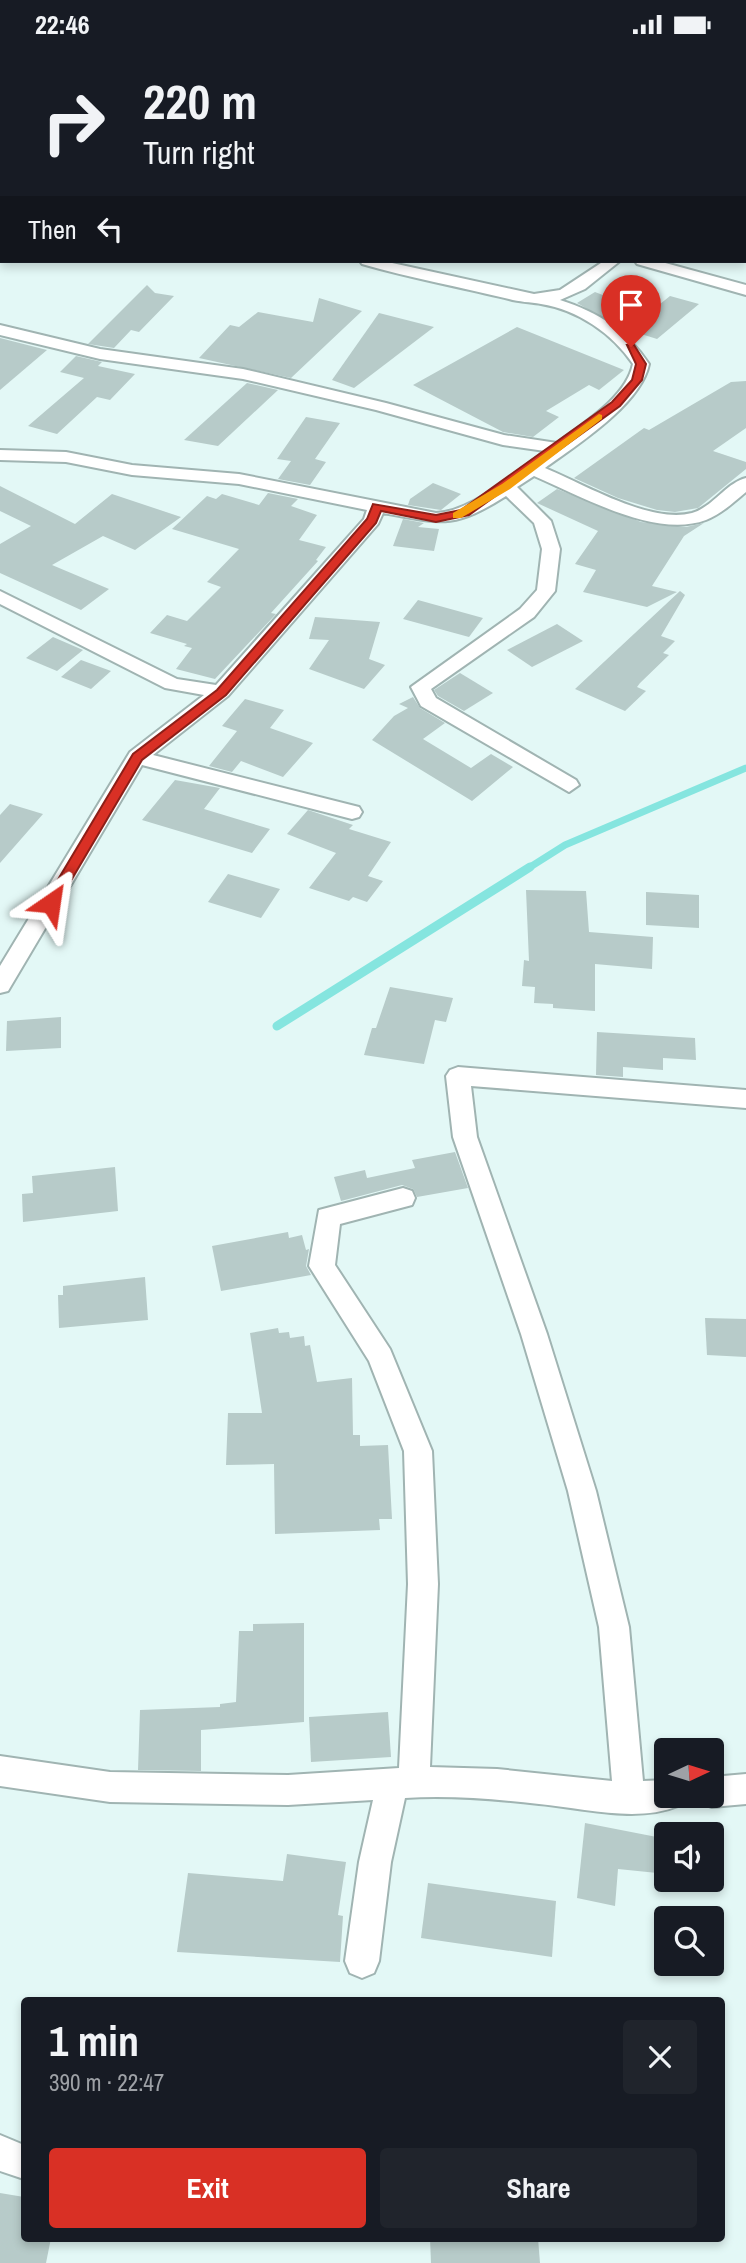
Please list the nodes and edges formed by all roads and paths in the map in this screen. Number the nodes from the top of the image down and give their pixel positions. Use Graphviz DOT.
graph roads {
  1 [pos="374,263"];
  2 [pos="610,263"];
  3 [pos="649,263"];
  4 [pos="746,290"];
  5 [pos="541,299"];
  6 [pos="0,330"];
  7 [pos="556,448"];
  8 [pos="0,455"];
  9 [pos="530,468"];
  10 [pos="746,483"];
  11 [pos="506,486"];
  12 [pos="377,506"];
  13 [pos="0,597"];
  14 [pos="221,692"];
  15 [pos="137,757"];
  16 [pos="569,785"];
  17 [pos="352,812"];
  18 [pos="0,985"];
  19 [pos="746,1099"];
  20 [pos="403,1198"];
  21 [pos="0,1771"];
  22 [pos="404,1781"];
  23 [pos="746,1789"];
  24 [pos="724,1791"];
  25 [pos="654,1796"];
  26 [pos="629,1798"];
  27 [pos="362,1961"];
  28 [pos="0,2153"];
  29 [pos="21,2161"];
  1 -- 5 [label="street"];
  2 -- 5 [label="street"];
  3 -- 4 [label="street"];
  5 -- 7 [label="street"];
  6 -- 7 [label="street"];
  7 -- 9 [label="street"];
  8 -- 12 [label="street"];
  9 -- 10 [label="street"];
  9 -- 11 [label="street"];
  11 -- 12 [label="street"];
  11 -- 16 [label="street"];
  12 -- 14 [label="street"];
  13 -- 14 [label="street"];
  14 -- 15 [label="street"];
  15 -- 17 [label="street"];
  15 -- 18 [label="street"];
  19 -- 26 [label="street"];
  20 -- 22 [label="street"];
  21 -- 22 [label="street"];
  22 -- 26 [label="street"];
  22 -- 27 [label="street"];
  23 -- 24 [label="street"];
  25 -- 26 [label="street"];
  28 -- 29 [label="street"];
}
